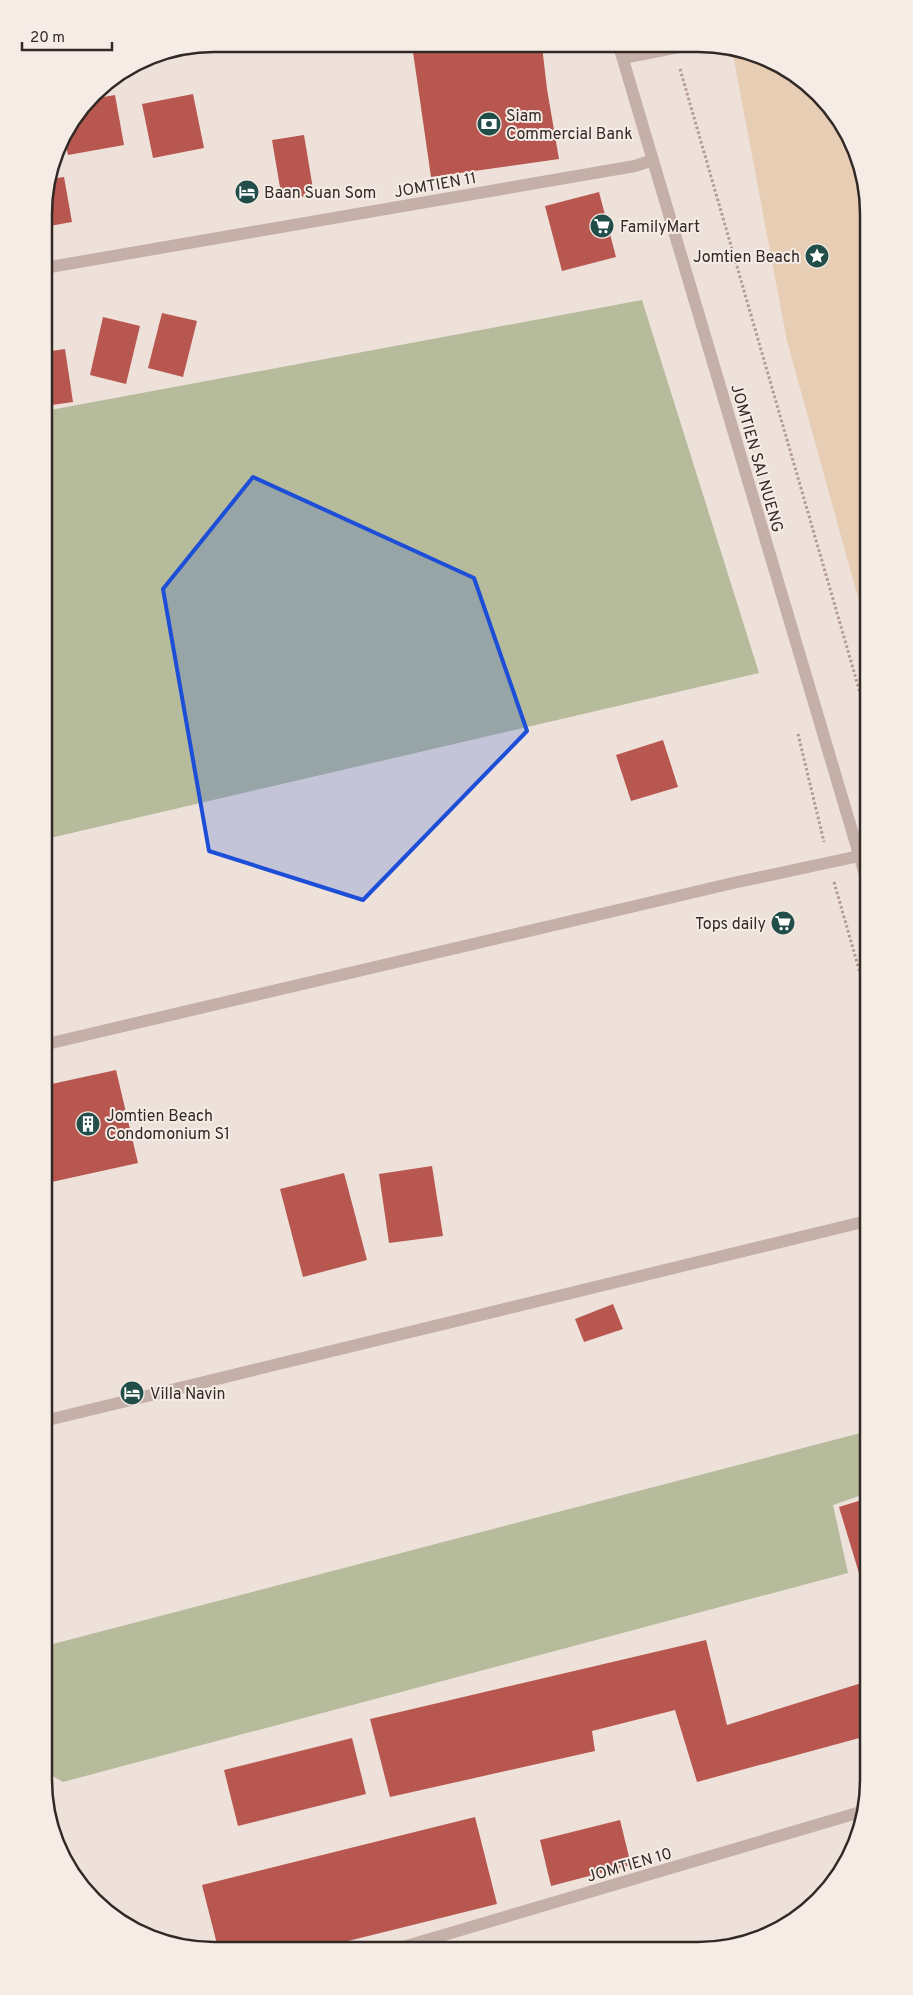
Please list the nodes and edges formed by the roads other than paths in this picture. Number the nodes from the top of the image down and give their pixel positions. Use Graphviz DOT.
graph roads {
  1 [pos="621,52"];
  2 [pos="653,160"];
  3 [pos="53,266"];
  4 [pos="859,856"];
  5 [pos="860,859"];
  6 [pos="52,1043"];
  7 [pos="860,1222"];
  8 [pos="52,1419"];
  9 [pos="857,1813"];
  10 [pos="421,1942"];
  1 -- 2 [label="street, JOMTIEN SAI NUENG"];
  2 -- 3 [label="street, JOMTIEN 11"];
  2 -- 4 [label="street, JOMTIEN SAI NUENG"];
  4 -- 5 [label="street, JOMTIEN SAI NUENG"];
  4 -- 6 [label="street"];
  7 -- 8 [label="street"];
  9 -- 10 [label="street, JOMTIEN 10"];
}
